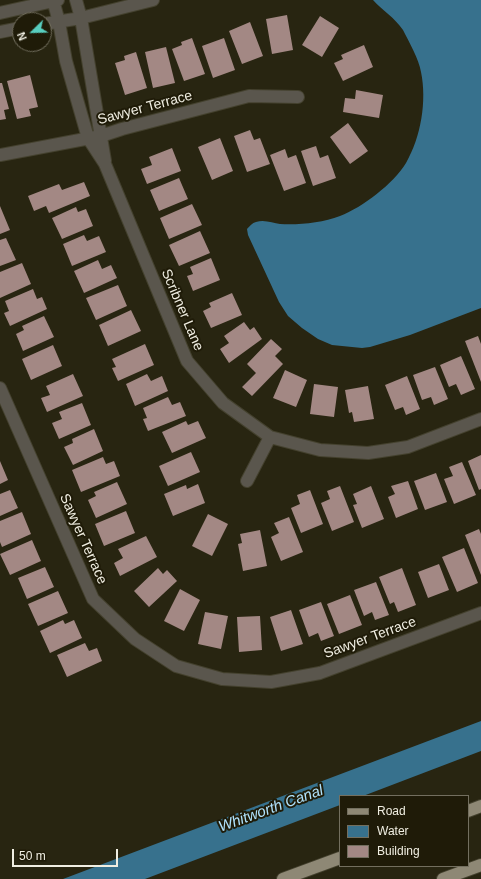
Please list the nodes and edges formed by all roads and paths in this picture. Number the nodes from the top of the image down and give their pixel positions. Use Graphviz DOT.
graph roads {
  1 [pos="55,0"];
  2 [pos="76,0"];
  3 [pos="153,0"];
  4 [pos="0,13"];
  5 [pos="80,18"];
  6 [pos="60,22"];
  7 [pos="52,23"];
  8 [pos="12,30"];
  9 [pos="0,32"];
  10 [pos="298,97"];
  11 [pos="101,136"];
  12 [pos="88,138"];
  13 [pos="0,155"];
  14 [pos="105,164"];
  15 [pos="0,388"];
  16 [pos="481,419"];
  17 [pos="270,437"];
  18 [pos="247,481"];
  19 [pos="481,613"];
  20 [pos="481,806"];
  21 [pos="469,810"];
  22 [pos="339,858"];
  23 [pos="481,865"];
  24 [pos="283,879"];
  25 [pos="443,879"];
  1 -- 4 [label="street"];
  1 -- 6 [label="street, Scribner Lane"];
  2 -- 5 [label="street, Scribner Lane"];
  3 -- 5 [label="street"];
  5 -- 6 [label="street"];
  5 -- 11 [label="street, Scribner Lane"];
  6 -- 7 [label="street"];
  6 -- 12 [label="street, Scribner Lane"];
  8 -- 9 [label="street"];
  10 -- 11 [label="street, Sawyer Terrace"];
  11 -- 12 [label="street, Sawyer Terrace"];
  11 -- 14 [label="street, Scribner Lane"];
  12 -- 13 [label="street, Sawyer Terrace"];
  12 -- 14 [label="street, Scribner Lane"];
  14 -- 17 [label="street, Scribner Lane"];
  15 -- 19 [label="street, Sawyer Terrace"];
  16 -- 17 [label="street, Scribner Lane"];
  17 -- 18 [label="street"];
  20 -- 21 [label="main road"];
  22 -- 24 [label="main road"];
  23 -- 25 [label="main road"];
}
